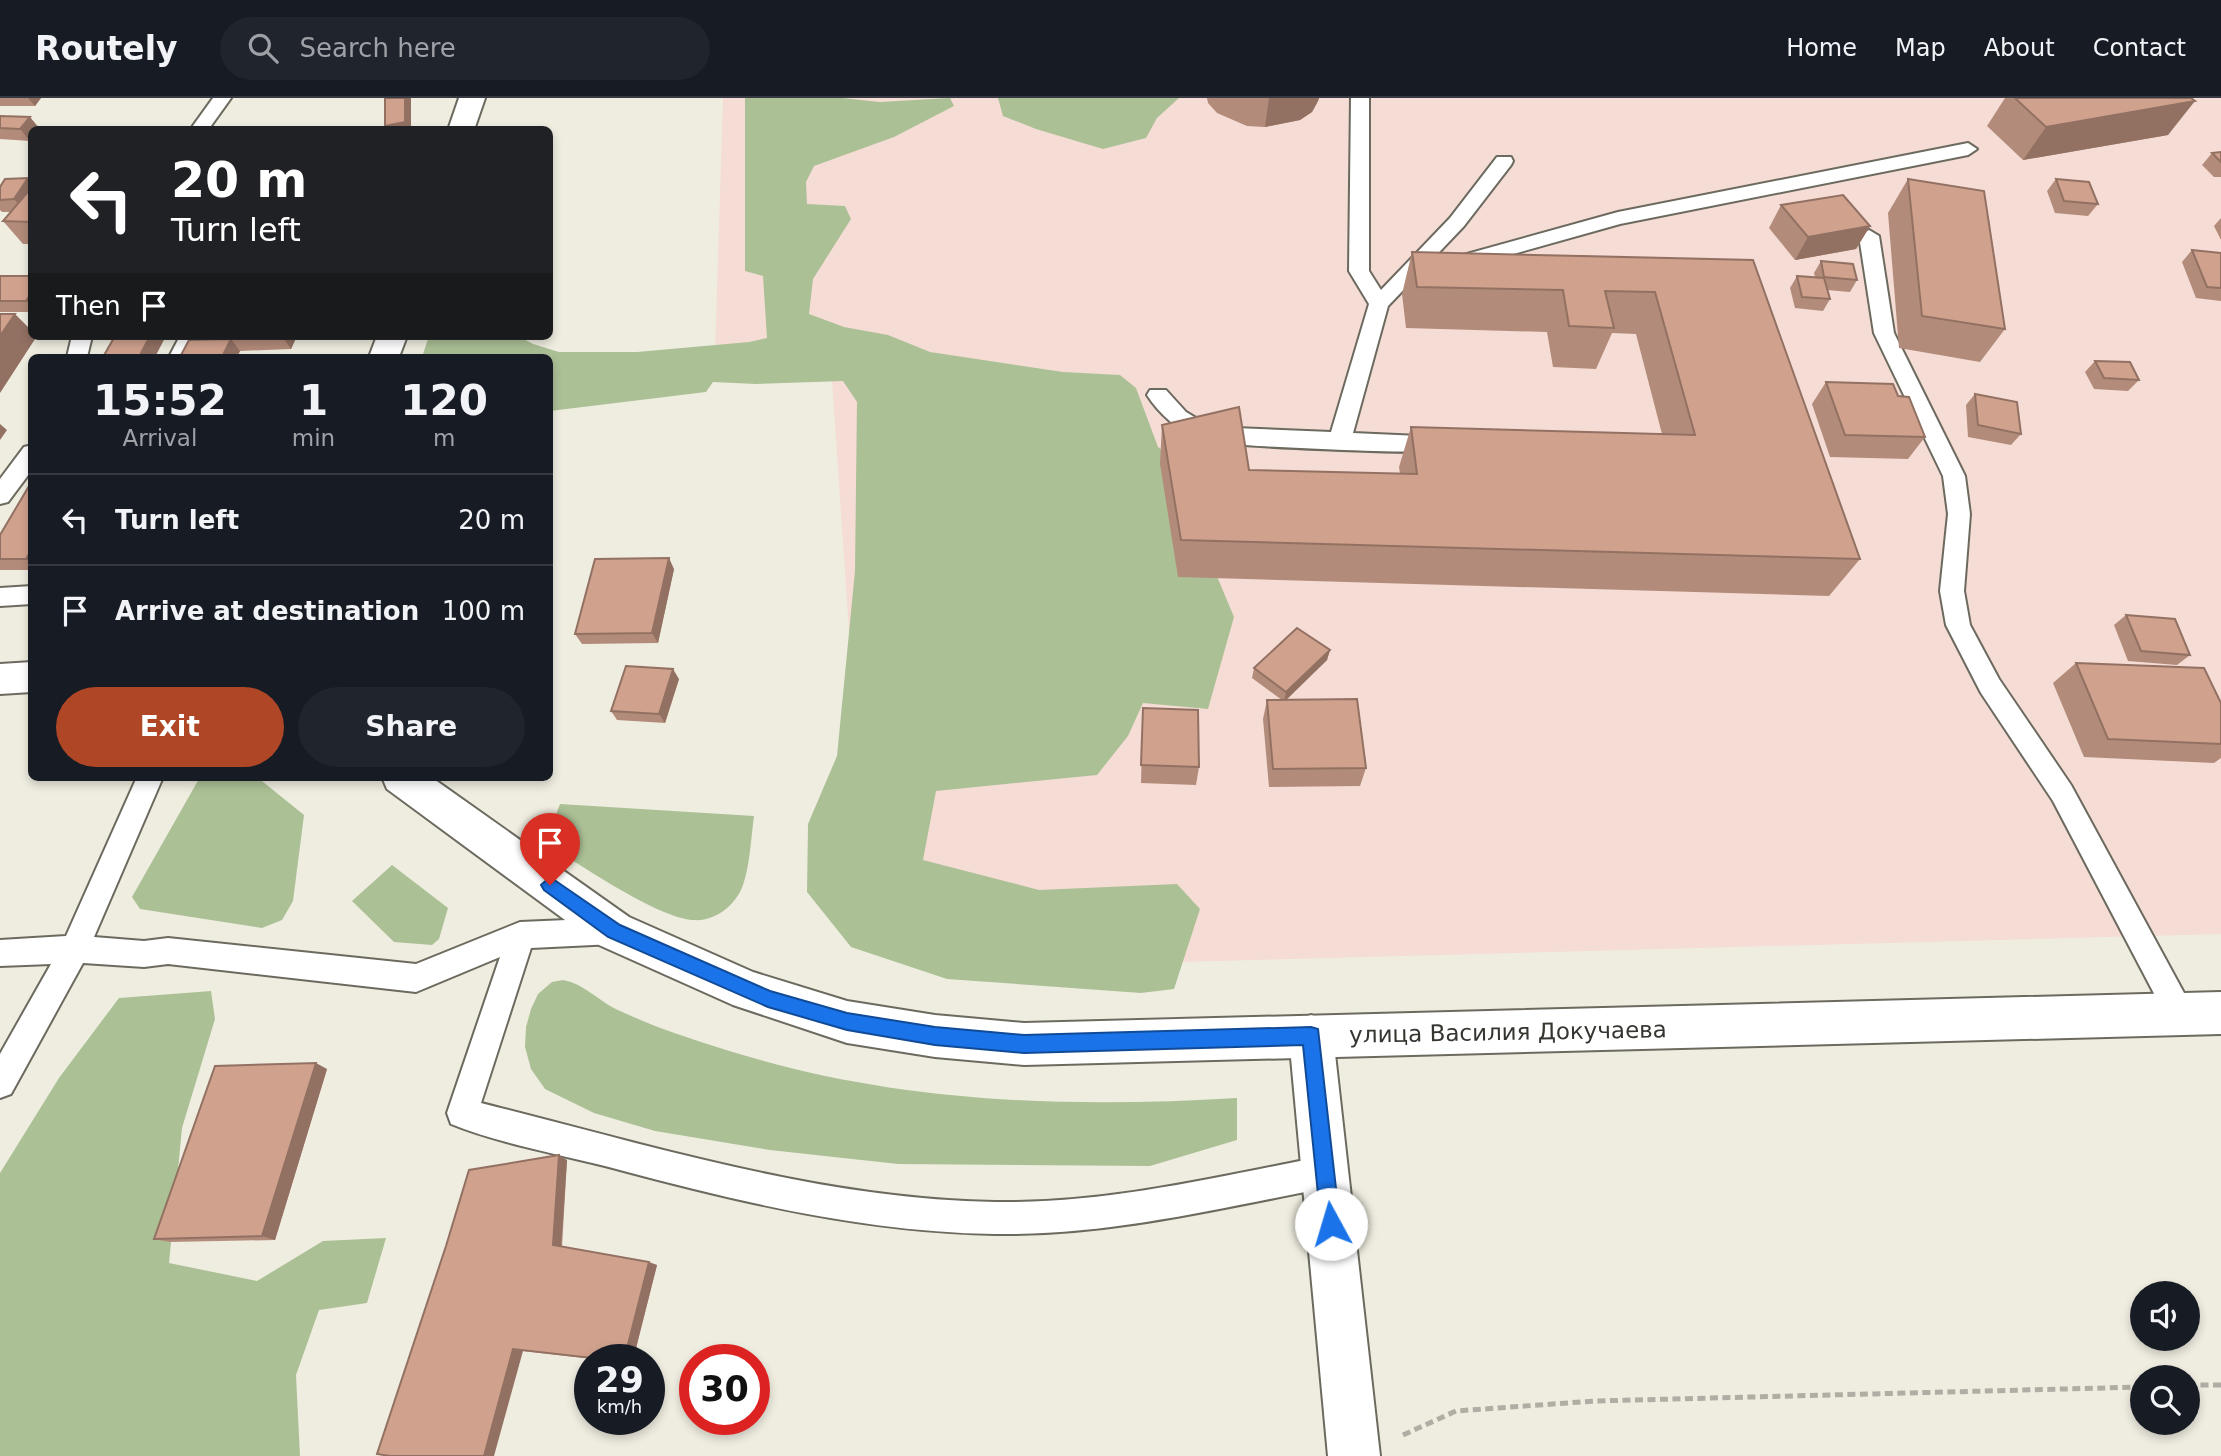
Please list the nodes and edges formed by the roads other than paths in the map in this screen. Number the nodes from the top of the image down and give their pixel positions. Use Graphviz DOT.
graph roads {
  1 [pos="222,98"];
  2 [pos="471,98"];
  3 [pos="1360,98"];
  4 [pos="203,126"];
  5 [pos="462,126"];
  6 [pos="1968,149"];
  7 [pos="1504,161"];
  8 [pos="1870,236"];
  9 [pos="1402,279"];
  10 [pos="1379,304"];
  11 [pos="1158,395"];
  12 [pos="1339,442"];
  13 [pos="1461,445"];
  14 [pos="28,458"];
  15 [pos="0,496"];
  16 [pos="28,595"];
  17 [pos="0,597"];
  18 [pos="28,677"];
  19 [pos="0,679"];
  20 [pos="148,781"];
  21 [pos="407,781"];
  22 [pos="614,931"];
  23 [pos="520,935"];
  24 [pos="75,949"];
  25 [pos="0,953"];
  26 [pos="2201,1014"];
  27 [pos="1311,1036"];
  28 [pos="0,1083"];
  29 [pos="1325,1172"];
  30 [pos="1373,1448"];
  1 -- 4 [label="lane"];
  2 -- 5 [label="street"];
  3 -- 10 [label="lane"];
  6 -- 9 [label="lane"];
  7 -- 9 [label="lane"];
  8 -- 26 [label="lane"];
  9 -- 10 [label="lane"];
  10 -- 12 [label="lane"];
  11 -- 12 [label="lane"];
  12 -- 13 [label="lane"];
  14 -- 15 [label="lane"];
  16 -- 17 [label="lane"];
  18 -- 19 [label="street"];
  20 -- 24 [label="lane"];
  21 -- 22 [label="street, улица Василия Докучаева"];
  22 -- 23 [label="lane"];
  22 -- 27 [label="street, улица Василия Докучаева"];
  23 -- 24 [label="lane"];
  23 -- 29 [label="lane"];
  24 -- 25 [label="lane"];
  24 -- 28 [label="lane"];
  26 -- 27 [label="street, улица Василия Докучаева"];
  27 -- 29 [label="street"];
  29 -- 30 [label="street"];
}
